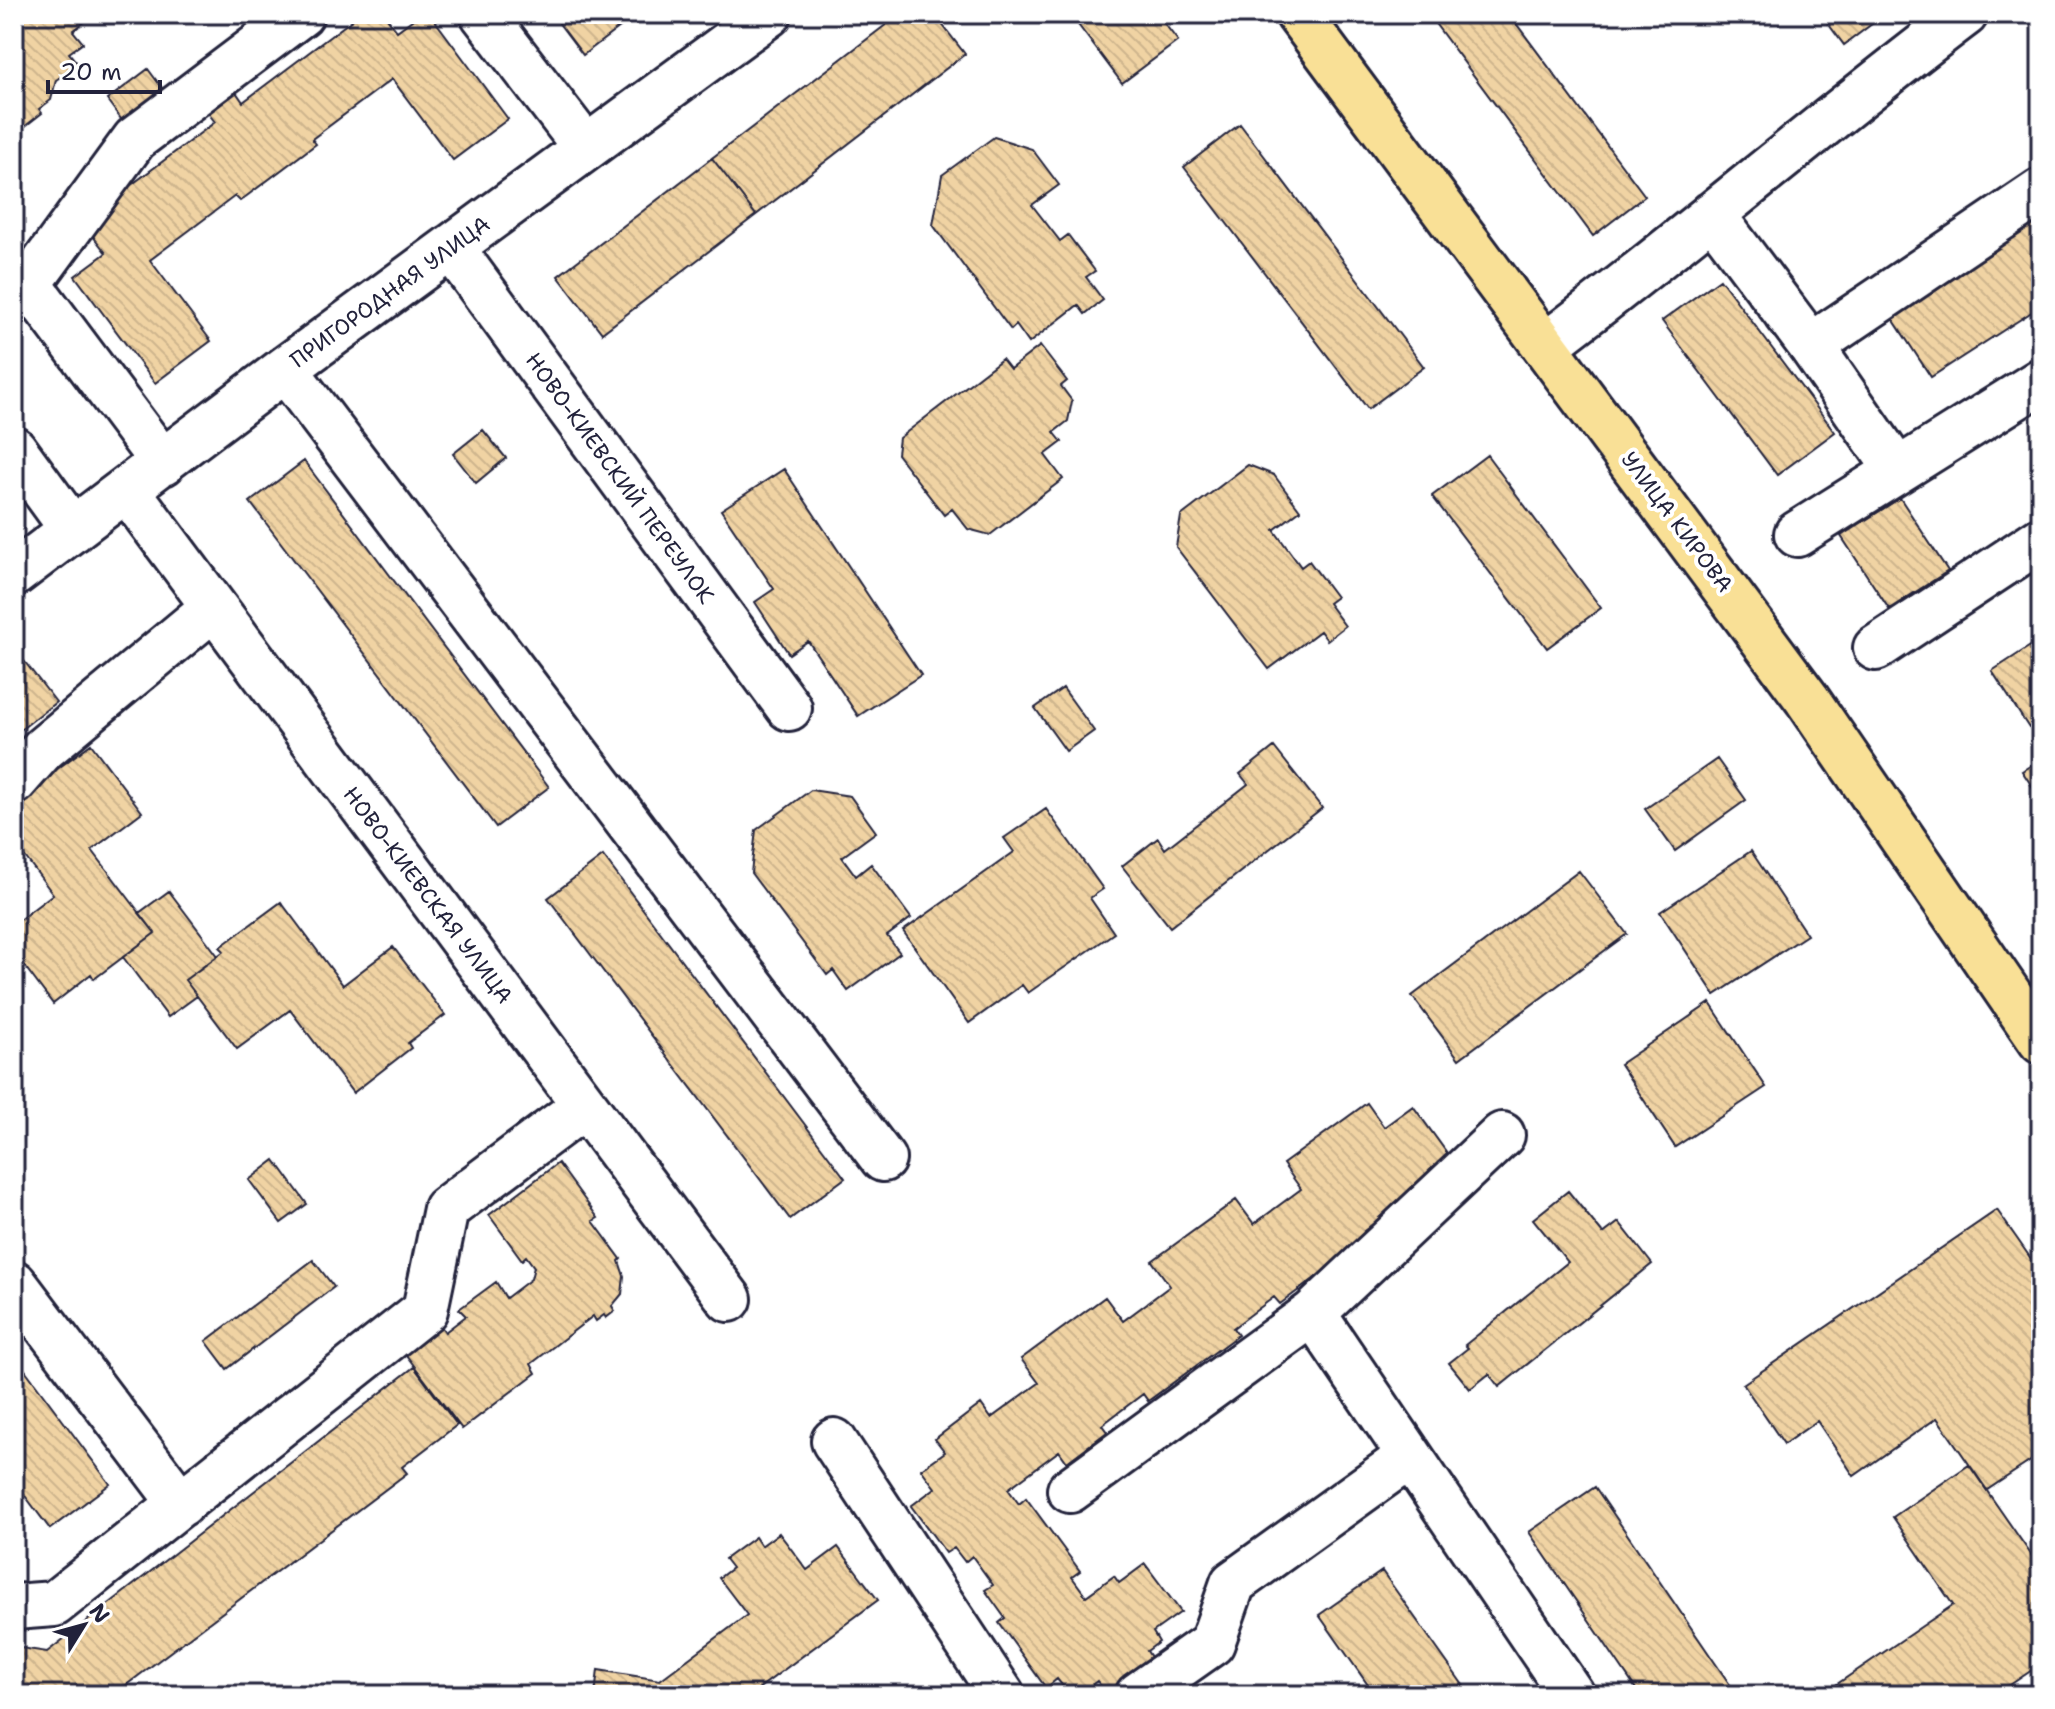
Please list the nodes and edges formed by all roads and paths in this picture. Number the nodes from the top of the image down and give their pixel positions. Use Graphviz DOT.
graph roads {
  1 [pos="483,14"];
  2 [pos="769,14"];
  3 [pos="1298,14"];
  4 [pos="1965,14"];
  5 [pos="292,17"];
  6 [pos="586,148"];
  7 [pos="2041,191"];
  8 [pos="1712,214"];
  9 [pos="451,247"];
  10 [pos="22,280"];
  11 [pos="1546,345"];
  12 [pos="1811,346"];
  13 [pos="285,369"];
  14 [pos="2041,381"];
  15 [pos="14,449"];
  16 [pos="163,463"];
  17 [pos="1897,470"];
  18 [pos="127,490"];
  19 [pos="73,530"];
  20 [pos="1797,534"];
  21 [pos="2041,539"];
  22 [pos="14,574"];
  23 [pos="214,607"];
  24 [pos="1876,648"];
  25 [pos="789,708"];
  26 [pos="14,782"];
  27 [pos="2041,1041"];
  28 [pos="584,1106"];
  29 [pos="1502,1135"];
  30 [pos="883,1159"];
  31 [pos="14,1283"];
  32 [pos="729,1299"];
  33 [pos="1313,1313"];
  34 [pos="834,1441"];
  35 [pos="1410,1456"];
  36 [pos="1070,1490"];
  37 [pos="181,1504"];
  38 [pos="14,1607"];
  39 [pos="1002,1695"];
  40 [pos="1138,1695"];
  41 [pos="1572,1695"];
  1 -- 6 [label="street"];
  2 -- 6 [label="street, ПРИГОРОДНАЯ УЛИЦА"];
  3 -- 11 [label="main road, УЛИЦА КИРОВА"];
  4 -- 8 [label="street"];
  5 -- 10 [label="street"];
  6 -- 9 [label="street, ПРИГОРОДНАЯ УЛИЦА"];
  7 -- 12 [label="street"];
  8 -- 11 [label="street"];
  8 -- 12 [label="street"];
  9 -- 13 [label="street, ПРИГОРОДНАЯ УЛИЦА"];
  9 -- 25 [label="street, НОВО-КИЕВСКИЙ ПЕРЕУЛОК"];
  10 -- 16 [label="street"];
  11 -- 27 [label="main road, УЛИЦА КИРОВА"];
  12 -- 17 [label="street"];
  13 -- 16 [label="street, ПРИГОРОДНАЯ УЛИЦА"];
  13 -- 30 [label="street"];
  14 -- 17 [label="street"];
  15 -- 19 [label="street"];
  16 -- 18 [label="street, ПРИГОРОДНАЯ УЛИЦА"];
  17 -- 20 [label="street"];
  18 -- 19 [label="street, ПРИГОРОДНАЯ УЛИЦА"];
  18 -- 23 [label="street, НОВО-КИЕВСКАЯ УЛИЦА"];
  19 -- 22 [label="street, ПРИГОРОДНАЯ УЛИЦА"];
  21 -- 24 [label="street"];
  23 -- 26 [label="street"];
  23 -- 28 [label="street, НОВО-КИЕВСКАЯ УЛИЦА"];
  28 -- 32 [label="street, НОВО-КИЕВСКАЯ УЛИЦА"];
  28 -- 37 [label="street"];
  29 -- 33 [label="street"];
  31 -- 37 [label="street"];
  33 -- 35 [label="street"];
  33 -- 36 [label="street"];
  34 -- 39 [label="street"];
  35 -- 40 [label="street"];
  35 -- 41 [label="street"];
  37 -- 38 [label="street"];
}
